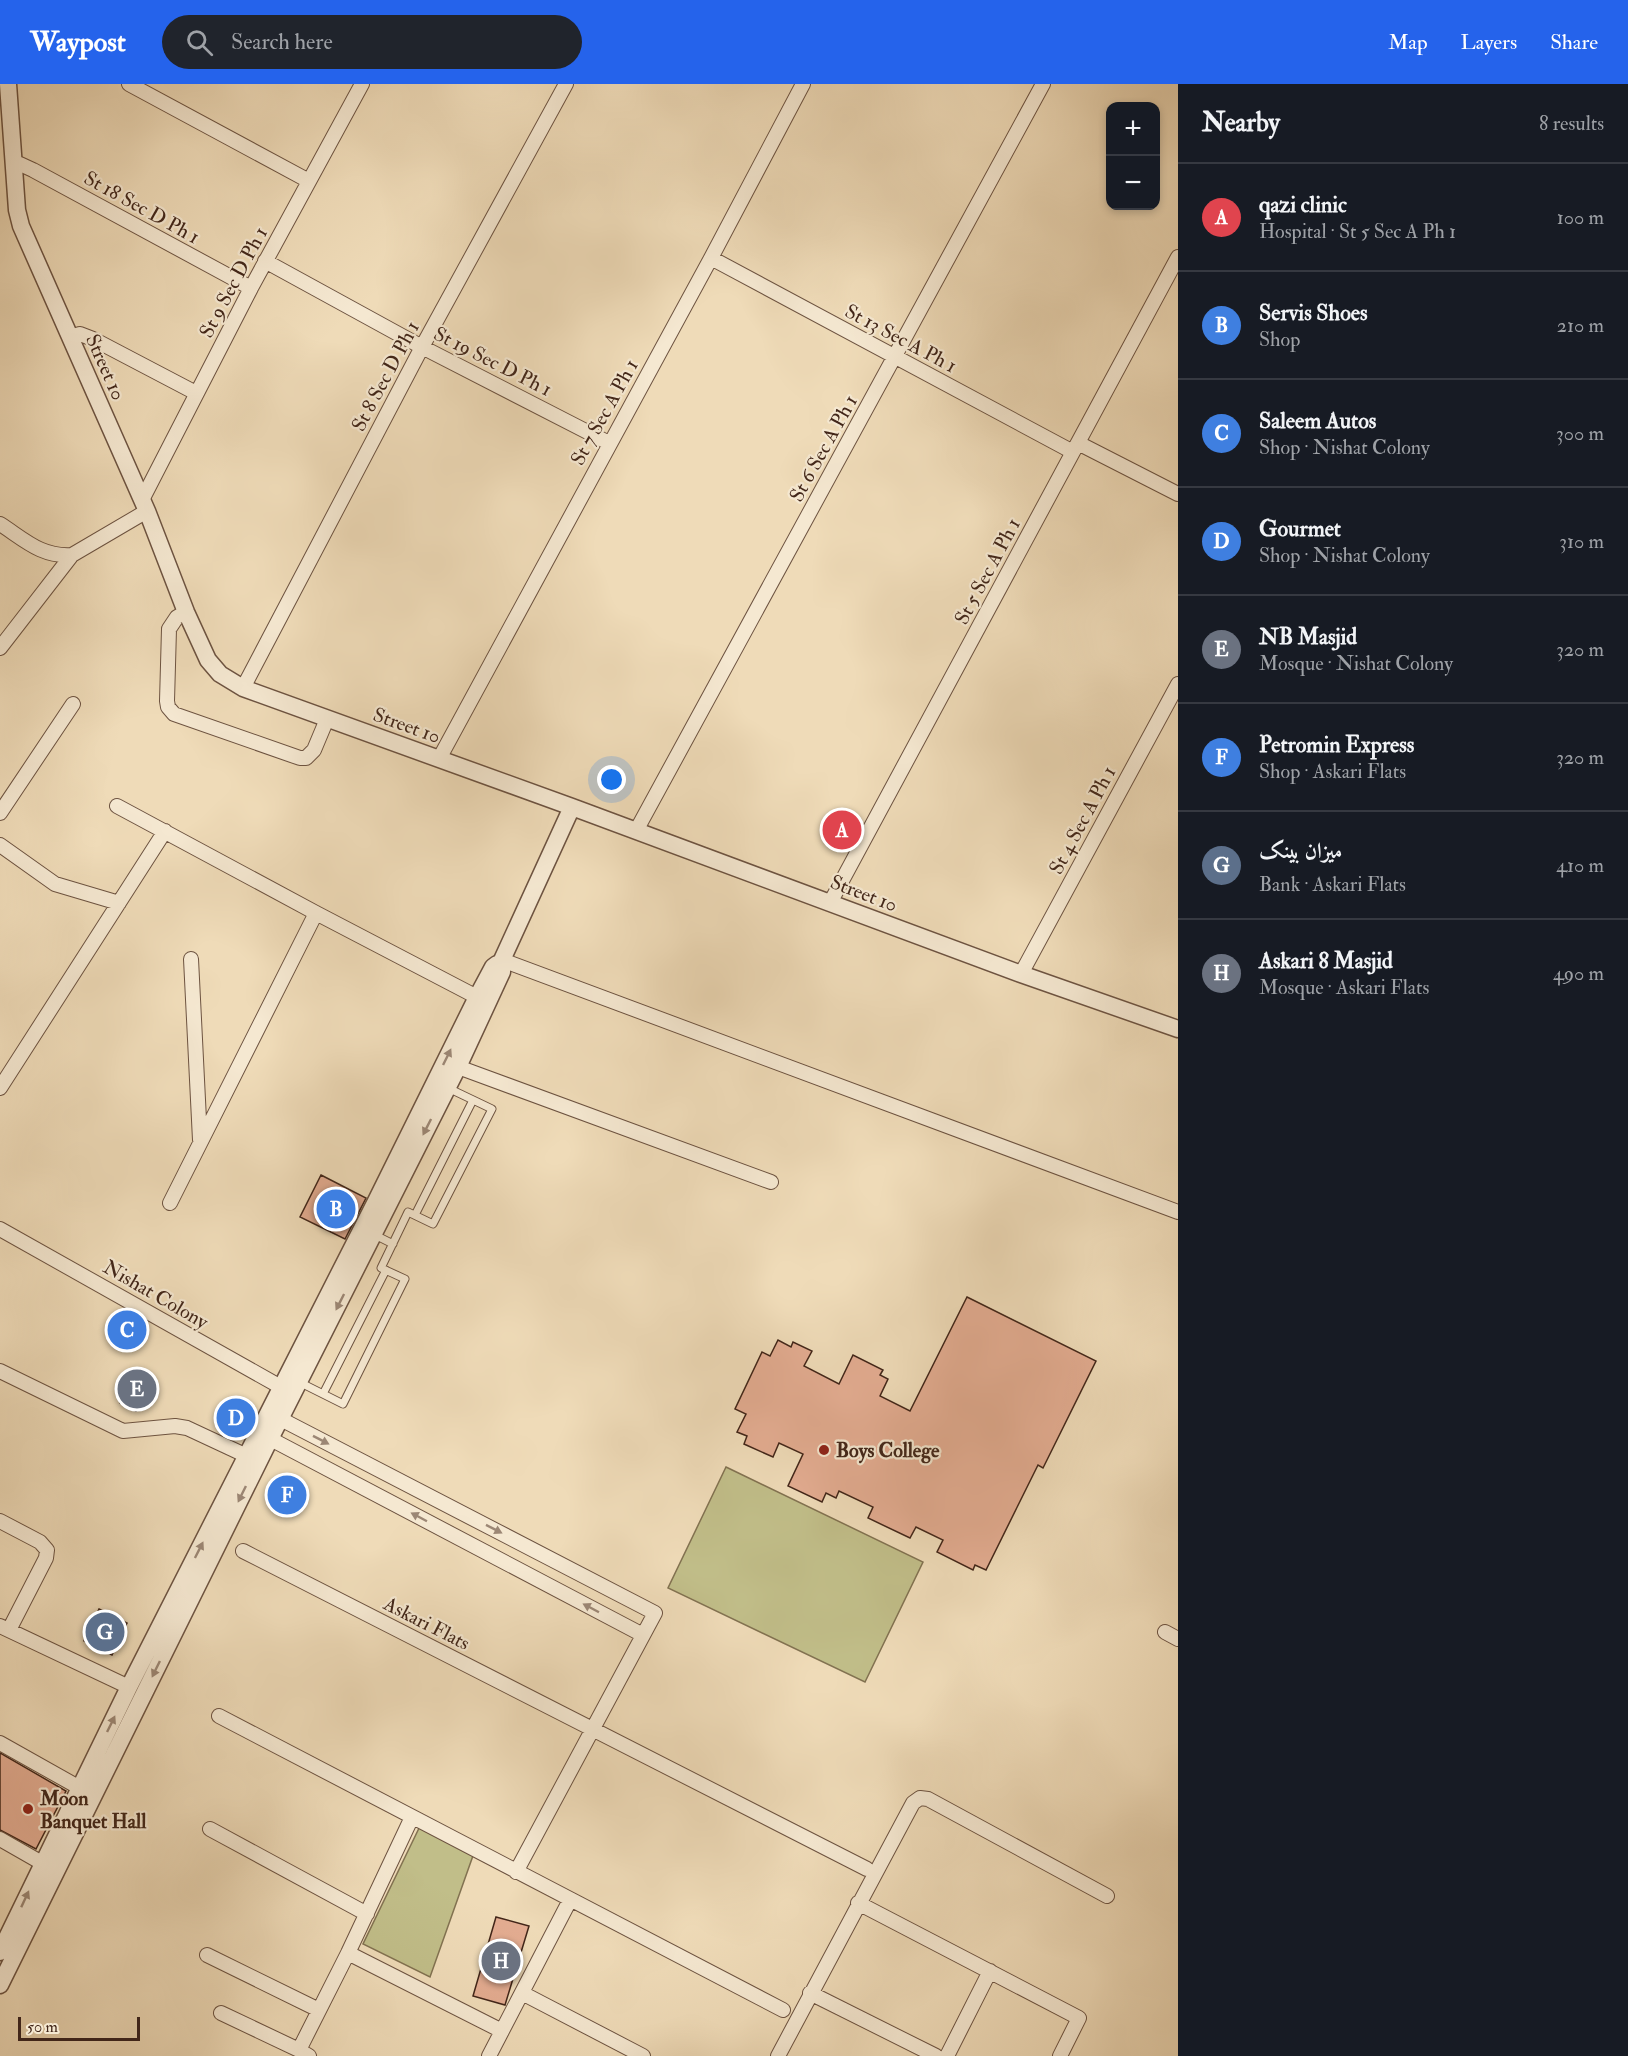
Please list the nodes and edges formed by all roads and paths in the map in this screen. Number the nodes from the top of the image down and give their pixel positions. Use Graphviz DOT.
graph roads {
  1 [pos="8,84"];
  2 [pos="129,84"];
  3 [pos="362,84"];
  4 [pos="566,84"];
  5 [pos="803,84"];
  6 [pos="1042,84"];
  7 [pos="14,164"];
  8 [pos="309,181"];
  9 [pos="1178,257"];
  10 [pos="711,258"];
  11 [pos="265,261"];
  12 [pos="251,288"];
  13 [pos="70,337"];
  14 [pos="422,347"];
  15 [pos="895,357"];
  16 [pos="196,393"];
  17 [pos="609,443"];
  18 [pos="1075,448"];
  19 [pos="1178,494"];
  20 [pos="144,505"];
  21 [pos="0,524"];
  22 [pos="72,555"];
  23 [pos="186,612"];
  24 [pos="0,648"];
  25 [pos="1178,684"];
  26 [pos="243,688"];
  27 [pos="73,704"];
  28 [pos="327,719"];
  29 [pos="439,759"];
  30 [pos="117,806"];
  31 [pos="572,807"];
  32 [pos="0,813"];
  33 [pos="165,831"];
  34 [pos="636,831"];
  35 [pos="0,845"];
  36 [pos="119,903"];
  37 [pos="830,903"];
  38 [pos="316,913"];
  39 [pos="191,959"];
  40 [pos="502,960"];
  41 [pos="1021,974"];
  42 [pos="477,997"];
  43 [pos="1178,1029"];
  44 [pos="458,1067"];
  45 [pos="441,1085"];
  46 [pos="0,1088"];
  47 [pos="473,1100"];
  48 [pos="200,1142"];
  49 [pos="771,1182"];
  50 [pos="170,1203"];
  51 [pos="1178,1212"];
  52 [pos="415,1215"];
  53 [pos="0,1229"];
  54 [pos="368,1232"];
  55 [pos="393,1244"];
  56 [pos="386,1270"];
  57 [pos="0,1371"];
  58 [pos="291,1388"];
  59 [pos="323,1394"];
  60 [pos="275,1415"];
  61 [pos="264,1436"];
  62 [pos="247,1456"];
  63 [pos="472,1518"];
  64 [pos="0,1521"];
  65 [pos="461,1539"];
  66 [pos="243,1551"];
  67 [pos="5,1628"];
  68 [pos="1165,1632"];
  69 [pos="643,1635"];
  70 [pos="1178,1639"];
  71 [pos="129,1687"];
  72 [pos="219,1716"];
  73 [pos="593,1730"];
  74 [pos="0,1743"];
  75 [pos="80,1788"];
  76 [pos="412,1817"];
  77 [pos="210,1829"];
  78 [pos="0,1839"];
  79 [pos="42,1863"];
  80 [pos="867,1869"];
  81 [pos="516,1872"];
  82 [pos="1107,1896"];
  83 [pos="570,1900"];
  84 [pos="858,1903"];
  85 [pos="367,1914"];
  86 [pos="0,1952"];
  87 [pos="348,1953"];
  88 [pos="207,1954"];
  89 [pos="990,1971"];
  90 [pos="0,1985"];
  91 [pos="522,1993"];
  92 [pos="810,1993"];
  93 [pos="320,2010"];
  94 [pos="783,2010"];
  95 [pos="220,2013"];
  96 [pos="502,2031"];
  97 [pos="304,2053"];
  98 [pos="489,2056"];
  99 [pos="643,2056"];
  100 [pos="778,2056"];
  101 [pos="936,2056"];
  102 [pos="947,2056"];
  103 [pos="1060,2056"];
  1 -- 7 [label="street, Street 10"];
  2 -- 8 [label="street"];
  3 -- 8 [label="street, St 9 Sec D Ph 1"];
  4 -- 14 [label="street, St 8 Sec D Ph 1"];
  5 -- 10 [label="street, St 7 Sec A Ph 1"];
  6 -- 15 [label="street, St 6 Sec A Ph 1"];
  7 -- 12 [label="street, St 18 Sec D Ph 1"];
  7 -- 13 [label="street, Street 10"];
  8 -- 11 [label="street, St 9 Sec D Ph 1"];
  9 -- 18 [label="street, St 5 Sec A Ph 1"];
  10 -- 15 [label="street, St 13 Sec A Ph 1"];
  10 -- 17 [label="street, St 7 Sec A Ph 1"];
  11 -- 12 [label="street, St 9 Sec D Ph 1"];
  11 -- 14 [label="street, St 19 Sec D Ph 1"];
  12 -- 16 [label="street, St 9 Sec D Ph 1"];
  13 -- 16 [label="street"];
  13 -- 20 [label="street, Street 10"];
  14 -- 17 [label="street, St 19 Sec D Ph 1"];
  14 -- 26 [label="street, St 8 Sec D Ph 1"];
  15 -- 18 [label="street, St 13 Sec A Ph 1"];
  15 -- 34 [label="street, St 6 Sec A Ph 1"];
  16 -- 20 [label="street, St 9 Sec D Ph 1"];
  17 -- 29 [label="street, St 7 Sec A Ph 1"];
  18 -- 19 [label="street, St 13 Sec A Ph 1"];
  18 -- 37 [label="street, St 5 Sec A Ph 1"];
  20 -- 22 [label="street"];
  20 -- 23 [label="street, Street 10"];
  21 -- 22 [label="street"];
  22 -- 24 [label="street"];
  23 -- 26 [label="street, Street 10"];
  23 -- 28 [label="street"];
  25 -- 41 [label="street, St 4 Sec A Ph 1"];
  26 -- 28 [label="street, Street 10"];
  27 -- 32 [label="street"];
  28 -- 29 [label="street, Street 10"];
  29 -- 31 [label="street, Street 10"];
  30 -- 33 [label="street"];
  31 -- 34 [label="street, Street 10"];
  31 -- 40 [label="street"];
  33 -- 36 [label="street"];
  33 -- 38 [label="street"];
  34 -- 37 [label="street, Street 10"];
  35 -- 36 [label="street"];
  36 -- 46 [label="street"];
  37 -- 41 [label="street, Street 10"];
  38 -- 42 [label="street"];
  38 -- 48 [label="street"];
  39 -- 48 [label="street"];
  40 -- 42 [label="street"];
  40 -- 44 [label="street"];
  40 -- 51 [label="street"];
  41 -- 43 [label="street, Street 10"];
  45 -- 42 [label="street, one-way"];
  44 -- 45 [label="street"];
  44 -- 49 [label="street"];
  45 -- 47 [label="lane"];
  45 -- 54 [label="street"];
  47 -- 52 [label="lane"];
  47 -- 52 [label="lane"];
  48 -- 50 [label="street"];
  52 -- 55 [label="lane"];
  53 -- 58 [label="street, Nishat Colony"];
  54 -- 55 [label="lane"];
  54 -- 58 [label="street"];
  55 -- 56 [label="lane"];
  56 -- 59 [label="lane"];
  56 -- 59 [label="lane"];
  57 -- 62 [label="street"];
  58 -- 59 [label="lane"];
  58 -- 60 [label="street"];
  60 -- 61 [label="street"];
  60 -- 63 [label="street, one-way"];
  61 -- 62 [label="street"];
  65 -- 61 [label="street, one-way"];
  61 -- 90 [label="street, one-way"];
  71 -- 62 [label="street, one-way"];
  63 -- 65 [label="street"];
  63 -- 69 [label="street, one-way"];
  64 -- 67 [label="street"];
  69 -- 65 [label="street, one-way"];
  66 -- 73 [label="street, Askari Flats"];
  67 -- 71 [label="street"];
  68 -- 70 [label="street"];
  69 -- 73 [label="street"];
  75 -- 71 [label="street, one-way"];
  72 -- 76 [label="street"];
  73 -- 80 [label="street, Askari Flats"];
  73 -- 81 [label="street"];
  74 -- 75 [label="street"];
  75 -- 79 [label="street"];
  76 -- 81 [label="street"];
  76 -- 85 [label="street"];
  77 -- 85 [label="street"];
  78 -- 79 [label="street"];
  86 -- 79 [label="street, one-way"];
  81 -- 83 [label="street"];
  82 -- 84 [label="street"];
  83 -- 91 [label="street"];
  83 -- 94 [label="street"];
  84 -- 89 [label="street"];
  84 -- 92 [label="street"];
  85 -- 87 [label="street"];
  87 -- 93 [label="street"];
  87 -- 96 [label="street"];
  88 -- 93 [label="street"];
  89 -- 102 [label="street"];
  89 -- 103 [label="street"];
  91 -- 96 [label="street"];
  91 -- 99 [label="street"];
  92 -- 100 [label="street"];
  92 -- 101 [label="street"];
  93 -- 97 [label="street"];
  95 -- 97 [label="street"];
  96 -- 98 [label="street"];
}
